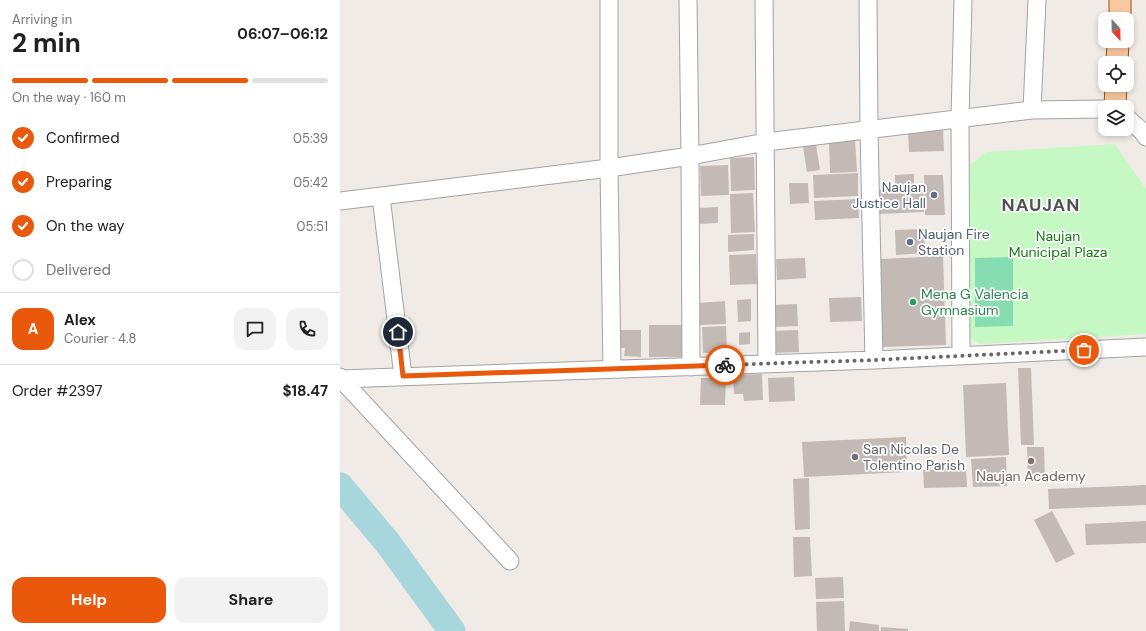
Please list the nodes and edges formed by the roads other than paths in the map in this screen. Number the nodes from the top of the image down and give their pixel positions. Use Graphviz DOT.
graph roads {
  1 [pos="609,0"];
  2 [pos="688,0"];
  3 [pos="764,0"];
  4 [pos="868,0"];
  5 [pos="963,0"];
  6 [pos="1037,0"];
  7 [pos="1120,0"];
  8 [pos="1120,12"];
  9 [pos="1098,109"];
  10 [pos="1032,110"];
  11 [pos="960,118"];
  12 [pos="1134,124"];
  13 [pos="869,130"];
  14 [pos="1146,137"];
  15 [pos="766,142"];
  16 [pos="690,156"];
  17 [pos="609,168"];
  18 [pos="382,197"];
  19 [pos="340,201"];
  20 [pos="1146,346"];
  21 [pos="961,356"];
  22 [pos="874,360"];
  23 [pos="767,364"];
  24 [pos="691,366"];
  25 [pos="612,369"];
  26 [pos="403,376"];
  27 [pos="341,378"];
  28 [pos="510,561"];
  1 -- 17 [label="street"];
  2 -- 16 [label="street"];
  3 -- 15 [label="street"];
  4 -- 13 [label="street"];
  5 -- 11 [label="street"];
  6 -- 10 [label="street"];
  7 -- 8 [label="main road"];
  9 -- 10 [label="street"];
  10 -- 11 [label="street"];
  11 -- 13 [label="street"];
  11 -- 21 [label="street"];
  12 -- 14 [label="street"];
  13 -- 15 [label="street"];
  13 -- 22 [label="street"];
  15 -- 16 [label="street"];
  15 -- 23 [label="street"];
  16 -- 17 [label="street"];
  16 -- 24 [label="street"];
  17 -- 18 [label="street"];
  17 -- 25 [label="street"];
  18 -- 19 [label="street"];
  18 -- 26 [label="street"];
  20 -- 21 [label="street"];
  21 -- 22 [label="street"];
  22 -- 23 [label="street"];
  23 -- 24 [label="street"];
  24 -- 25 [label="street"];
  25 -- 26 [label="street"];
  26 -- 27 [label="street"];
  27 -- 28 [label="street"];
}
